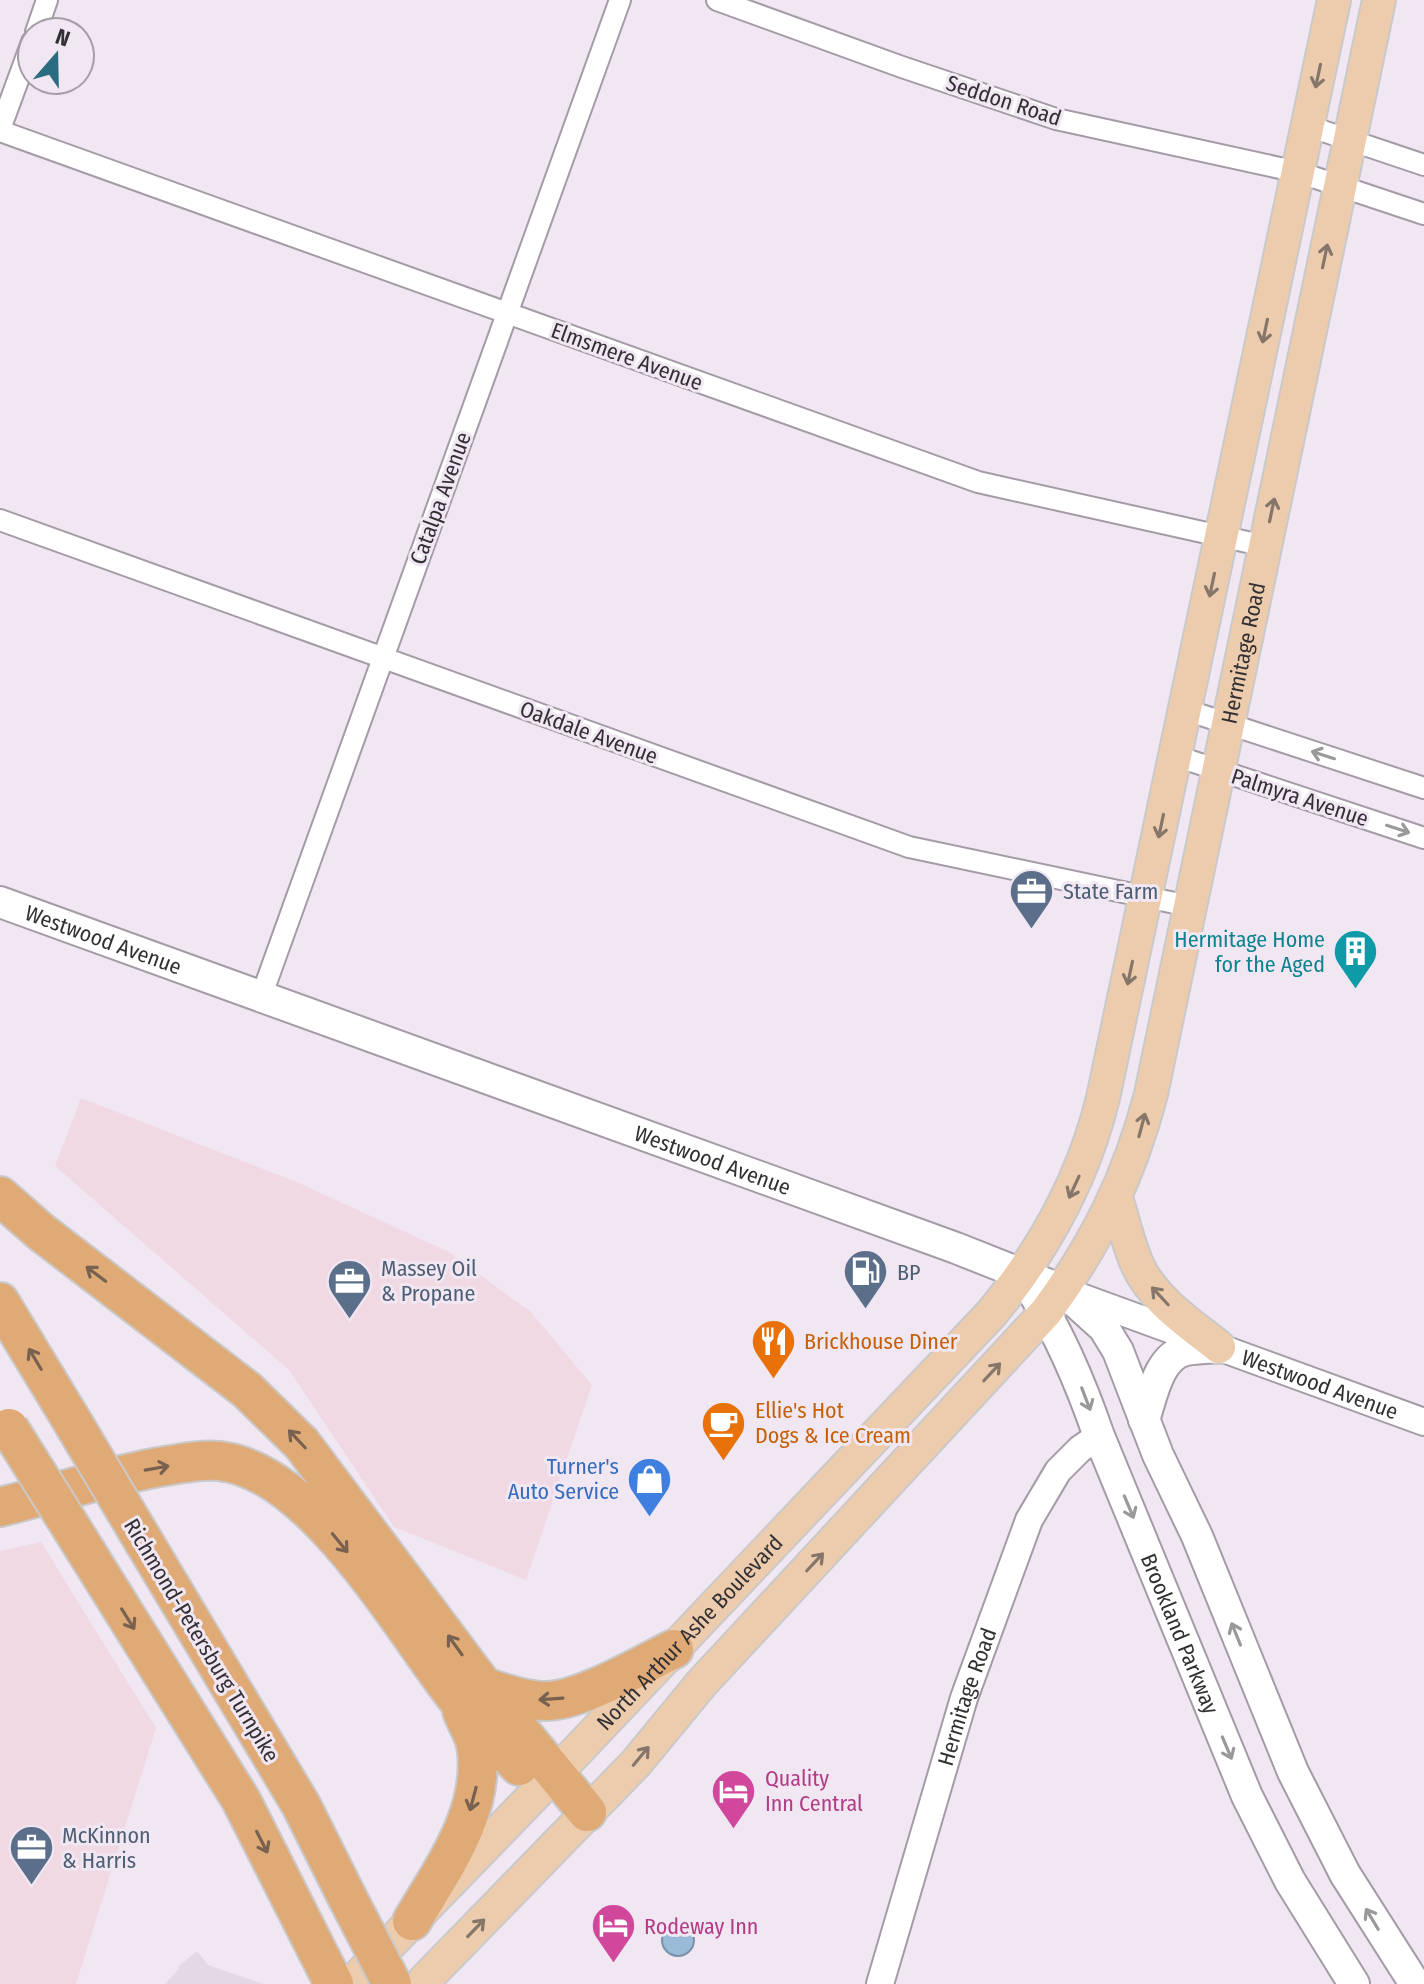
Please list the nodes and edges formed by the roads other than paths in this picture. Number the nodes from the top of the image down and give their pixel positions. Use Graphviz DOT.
graph roads {
  1 [pos="620,0"];
  2 [pos="717,0"];
  3 [pos="1334,0"];
  4 [pos="1379,0"];
  5 [pos="16,86"];
  6 [pos="1308,126"];
  7 [pos="0,130"];
  8 [pos="1350,140"];
  9 [pos="1424,165"];
  10 [pos="1298,172"];
  11 [pos="1340,185"];
  12 [pos="1424,214"];
  13 [pos="508,313"];
  14 [pos="0,520"];
  15 [pos="1222,537"];
  16 [pos="1265,546"];
  17 [pos="383,657"];
  18 [pos="1186,710"];
  19 [pos="1227,724"];
  20 [pos="1176,756"];
  21 [pos="1218,770"];
  22 [pos="1424,788"];
  23 [pos="1424,838"];
  24 [pos="1146,897"];
  25 [pos="0,902"];
  26 [pos="1189,906"];
  27 [pos="261,997"];
  28 [pos="0,1196"];
  29 [pos="1116,1198"];
  30 [pos="1022,1274"];
  31 [pos="1054,1301"];
  32 [pos="0,1302"];
  33 [pos="1219,1347"];
  34 [pos="1144,1420"];
  35 [pos="5,1421"];
  36 [pos="1424,1422"];
  37 [pos="1099,1436"];
  38 [pos="0,1507"];
  39 [pos="674,1649"];
  40 [pos="470,1692"];
  41 [pos="547,1780"];
  42 [pos="581,1818"];
  43 [pos="412,1921"];
  44 [pos="334,1984"];
  45 [pos="351,1984"];
  46 [pos="392,1984"];
  47 [pos="421,1984"];
  48 [pos="880,1984"];
  49 [pos="1354,1984"];
  50 [pos="1415,1984"];
  1 -- 13 [label="street, Catalpa Avenue"];
  2 -- 10 [label="street, Seddon Road"];
  3 -- 6 [label="main road, Hermitage Road, one-way"];
  4 -- 8 [label="main road, Hermitage Road"];
  5 -- 7 [label="street"];
  6 -- 8 [label="street"];
  6 -- 10 [label="main road, Hermitage Road"];
  7 -- 13 [label="street, Elmsmere Avenue"];
  8 -- 9 [label="street"];
  8 -- 11 [label="main road, Hermitage Road"];
  10 -- 11 [label="street, Seddon Road"];
  10 -- 15 [label="main road, Hermitage Road, one-way"];
  11 -- 12 [label="street, Seddon Road"];
  16 -- 11 [label="main road, Hermitage Road, one-way"];
  13 -- 15 [label="street, Elmsmere Avenue"];
  13 -- 17 [label="street, Catalpa Avenue"];
  14 -- 17 [label="street, Oakdale Avenue"];
  15 -- 16 [label="street, Elmsmere Avenue"];
  15 -- 18 [label="main road, Hermitage Road, one-way"];
  16 -- 19 [label="main road, Hermitage Road"];
  17 -- 24 [label="street, Oakdale Avenue"];
  17 -- 27 [label="street, Catalpa Avenue"];
  18 -- 19 [label="street"];
  18 -- 20 [label="main road, Hermitage Road"];
  19 -- 21 [label="main road, Hermitage Road"];
  22 -- 19 [label="street, one-way"];
  20 -- 21 [label="street, Palmyra Avenue"];
  20 -- 24 [label="main road, Hermitage Road, one-way"];
  21 -- 23 [label="street, Palmyra Avenue, one-way"];
  21 -- 26 [label="main road, Hermitage Road"];
  24 -- 26 [label="street, Oakdale Avenue"];
  24 -- 30 [label="main road, Hermitage Road, one-way"];
  25 -- 27 [label="main road, Westwood Avenue"];
  29 -- 26 [label="main road, Hermitage Road, one-way"];
  27 -- 30 [label="main road, Westwood Avenue"];
  40 -- 28 [label="highway, one-way"];
  29 -- 31 [label="main road, Hermitage Road"];
  33 -- 29 [label="main road, one-way"];
  30 -- 31 [label="main road, Brookland Parkway"];
  30 -- 39 [label="main road, North Arthur Ashe Boulevard"];
  31 -- 33 [label="street, Westwood Avenue"];
  31 -- 34 [label="main road, Brookland Parkway"];
  31 -- 37 [label="main road, Brookland Parkway, one-way"];
  42 -- 31 [label="main road, North Arthur Ashe Boulevard, one-way"];
  46 -- 32 [label="highway, Richmond-Petersburg Turnpike, one-way, bridge"];
  33 -- 34 [label="main road"];
  33 -- 36 [label="street, Westwood Avenue"];
  50 -- 34 [label="main road, Brookland Parkway, one-way"];
  35 -- 44 [label="highway, one-way, bridge"];
  37 -- 48 [label="street, Hermitage Road"];
  37 -- 49 [label="main road, Brookland Parkway, one-way"];
  38 -- 40 [label="highway, one-way"];
  39 -- 40 [label="highway, one-way"];
  39 -- 41 [label="main road, North Arthur Ashe Boulevard"];
  40 -- 41 [label="highway"];
  40 -- 43 [label="highway, one-way"];
  41 -- 42 [label="highway"];
  41 -- 43 [label="main road, North Arthur Ashe Boulevard"];
  47 -- 42 [label="main road, North Arthur Ashe Boulevard, one-way"];
  43 -- 45 [label="main road, North Arthur Ashe Boulevard"];
}
